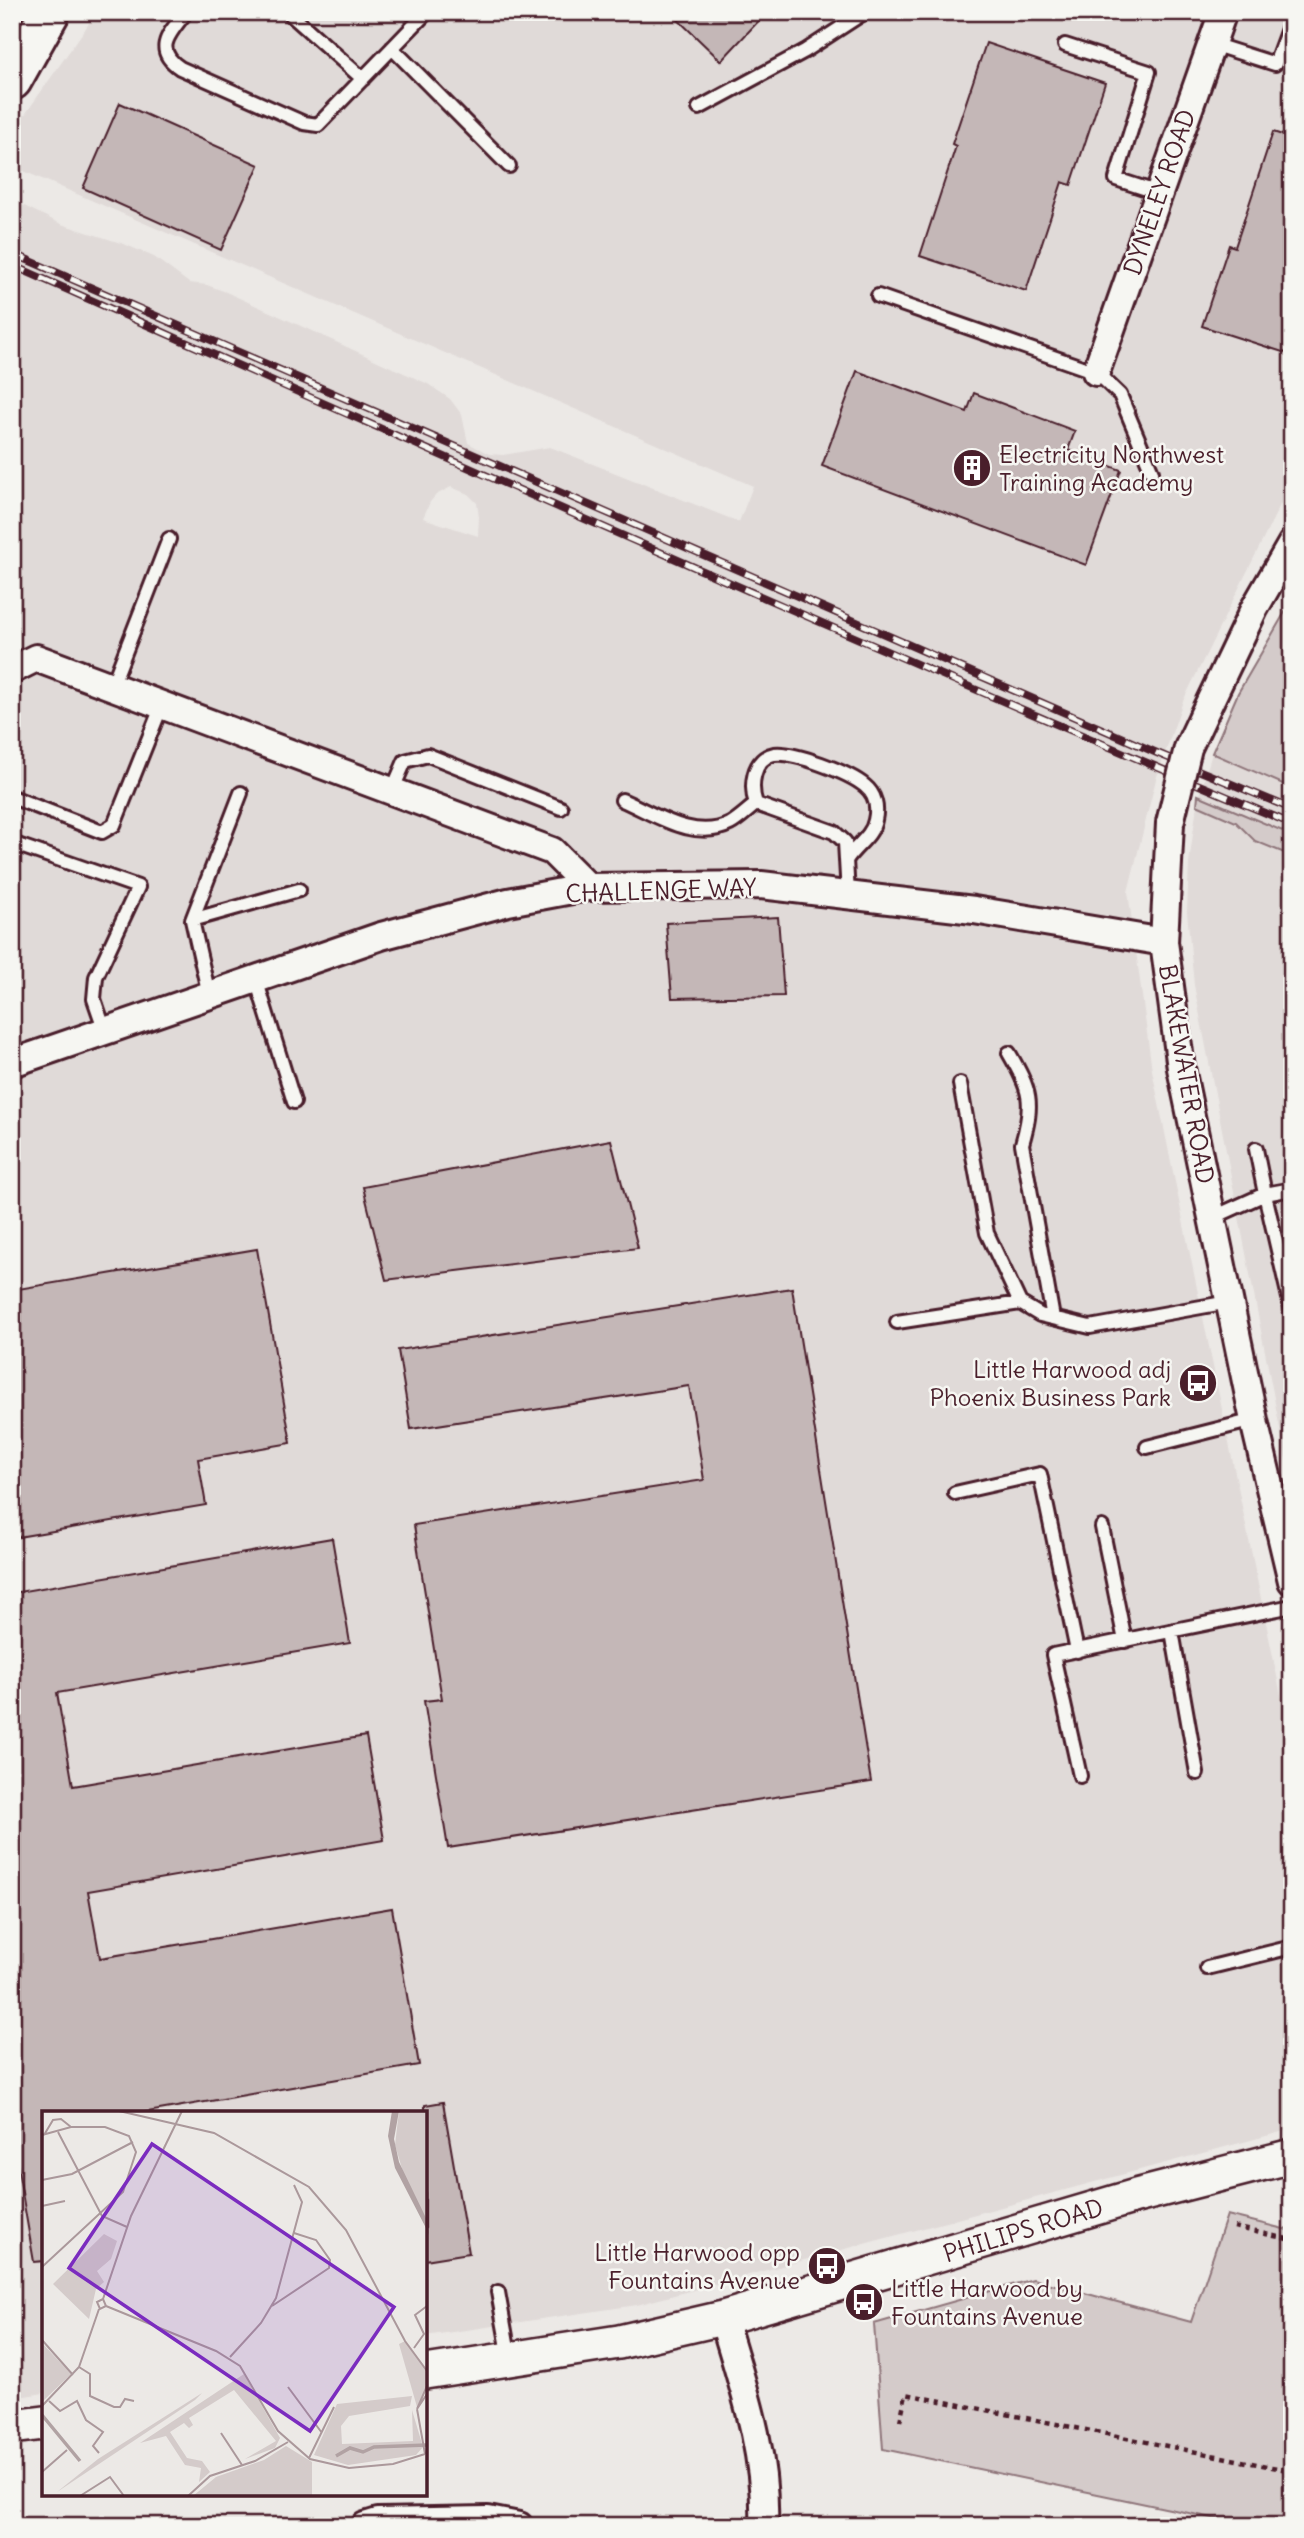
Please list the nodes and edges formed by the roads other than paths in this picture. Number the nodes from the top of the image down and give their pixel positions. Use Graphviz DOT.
graph roads {
  1 [pos="50,12"];
  2 [pos="186,12"];
  3 [pos="288,12"];
  4 [pos="865,12"];
  5 [pos="1223,12"];
  6 [pos="418,15"];
  7 [pos="1292,18"];
  8 [pos="1212,44"];
  9 [pos="1065,45"];
  10 [pos="393,48"];
  11 [pos="363,79"];
  12 [pos="12,80"];
  13 [pos="699,108"];
  14 [pos="509,166"];
  15 [pos="1159,193"];
  16 [pos="878,296"];
  17 [pos="1096,372"];
  18 [pos="1152,472"];
  19 [pos="169,539"];
  20 [pos="1292,543"];
  21 [pos="12,670"];
  22 [pos="112,686"];
  23 [pos="162,705"];
  24 [pos="392,791"];
  25 [pos="241,793"];
  26 [pos="12,797"];
  27 [pos="622,800"];
  28 [pos="756,804"];
  29 [pos="561,808"];
  30 [pos="12,843"];
  31 [pos="847,859"];
  32 [pos="588,887"];
  33 [pos="299,890"];
  34 [pos="848,895"];
  35 [pos="192,920"];
  36 [pos="1164,942"];
  37 [pos="256,979"];
  38 [pos="209,995"];
  39 [pos="105,1031"];
  40 [pos="1009,1053"];
  41 [pos="12,1063"];
  42 [pos="960,1084"];
  43 [pos="294,1102"];
  44 [pos="1255,1149"];
  45 [pos="1292,1189"];
  46 [pos="1265,1194"];
  47 [pos="1212,1217"];
  48 [pos="1229,1302"];
  49 [pos="1020,1303"];
  50 [pos="1292,1311"];
  51 [pos="1053,1318"];
  52 [pos="897,1322"];
  53 [pos="1254,1420"];
  54 [pos="1147,1447"];
  55 [pos="955,1493"];
  56 [pos="1102,1527"];
  57 [pos="1292,1581"];
  58 [pos="1292,1606"];
  59 [pos="1172,1631"];
  60 [pos="1125,1641"];
  61 [pos="1077,1651"];
  62 [pos="1197,1773"];
  63 [pos="1080,1776"];
  64 [pos="1292,1947"];
  65 [pos="1207,1968"];
  66 [pos="1292,2156"];
  67 [pos="498,2292"];
  68 [pos="723,2318"];
  69 [pos="510,2359"];
  70 [pos="427,2372"];
  71 [pos="365,2526"];
  72 [pos="519,2526"];
  73 [pos="764,2526"];
  1 -- 12 [label="highway"];
  2 -- 11 [label="lane"];
  3 -- 11 [label="lane"];
  4 -- 13 [label="lane"];
  5 -- 8 [label="street, DYNELEY ROAD"];
  6 -- 10 [label="lane"];
  7 -- 8 [label="lane"];
  8 -- 15 [label="street, DYNELEY ROAD"];
  9 -- 15 [label="lane"];
  10 -- 11 [label="lane"];
  10 -- 14 [label="lane"];
  15 -- 17 [label="street, DYNELEY ROAD"];
  16 -- 17 [label="lane"];
  17 -- 18 [label="lane"];
  19 -- 22 [label="lane"];
  20 -- 36 [label="street, BLAKEWATER ROAD, bridge"];
  21 -- 22 [label="street"];
  22 -- 23 [label="street"];
  23 -- 24 [label="street"];
  23 -- 26 [label="lane"];
  24 -- 29 [label="lane"];
  24 -- 32 [label="street"];
  25 -- 35 [label="lane"];
  27 -- 28 [label="lane"];
  28 -- 31 [label="lane"];
  28 -- 31 [label="lane"];
  30 -- 39 [label="lane"];
  31 -- 34 [label="lane"];
  32 -- 34 [label="street, CHALLENGE WAY"];
  32 -- 37 [label="street, CHALLENGE WAY"];
  33 -- 35 [label="lane"];
  34 -- 36 [label="street, CHALLENGE WAY"];
  35 -- 38 [label="lane"];
  36 -- 47 [label="street, BLAKEWATER ROAD"];
  37 -- 38 [label="street, CHALLENGE WAY"];
  37 -- 43 [label="lane"];
  38 -- 39 [label="street, CHALLENGE WAY"];
  39 -- 41 [label="street, CHALLENGE WAY"];
  40 -- 51 [label="lane"];
  42 -- 49 [label="lane"];
  44 -- 46 [label="lane"];
  45 -- 46 [label="lane"];
  46 -- 47 [label="lane"];
  46 -- 50 [label="lane"];
  47 -- 48 [label="street, BLAKEWATER ROAD"];
  48 -- 51 [label="lane"];
  48 -- 53 [label="street, BLAKEWATER ROAD"];
  49 -- 51 [label="lane"];
  49 -- 52 [label="lane"];
  53 -- 54 [label="lane"];
  53 -- 57 [label="street, BLAKEWATER ROAD"];
  55 -- 61 [label="lane"];
  56 -- 60 [label="lane"];
  58 -- 59 [label="lane"];
  59 -- 60 [label="lane"];
  59 -- 62 [label="lane"];
  60 -- 61 [label="lane"];
  61 -- 63 [label="lane"];
  64 -- 65 [label="lane"];
  66 -- 68 [label="street, PHILIPS ROAD"];
  67 -- 69 [label="lane"];
  68 -- 69 [label="street, PHILIPS ROAD"];
  68 -- 73 [label="street"];
  69 -- 70 [label="street, PHILIPS ROAD"];
  71 -- 72 [label="street"];
}
